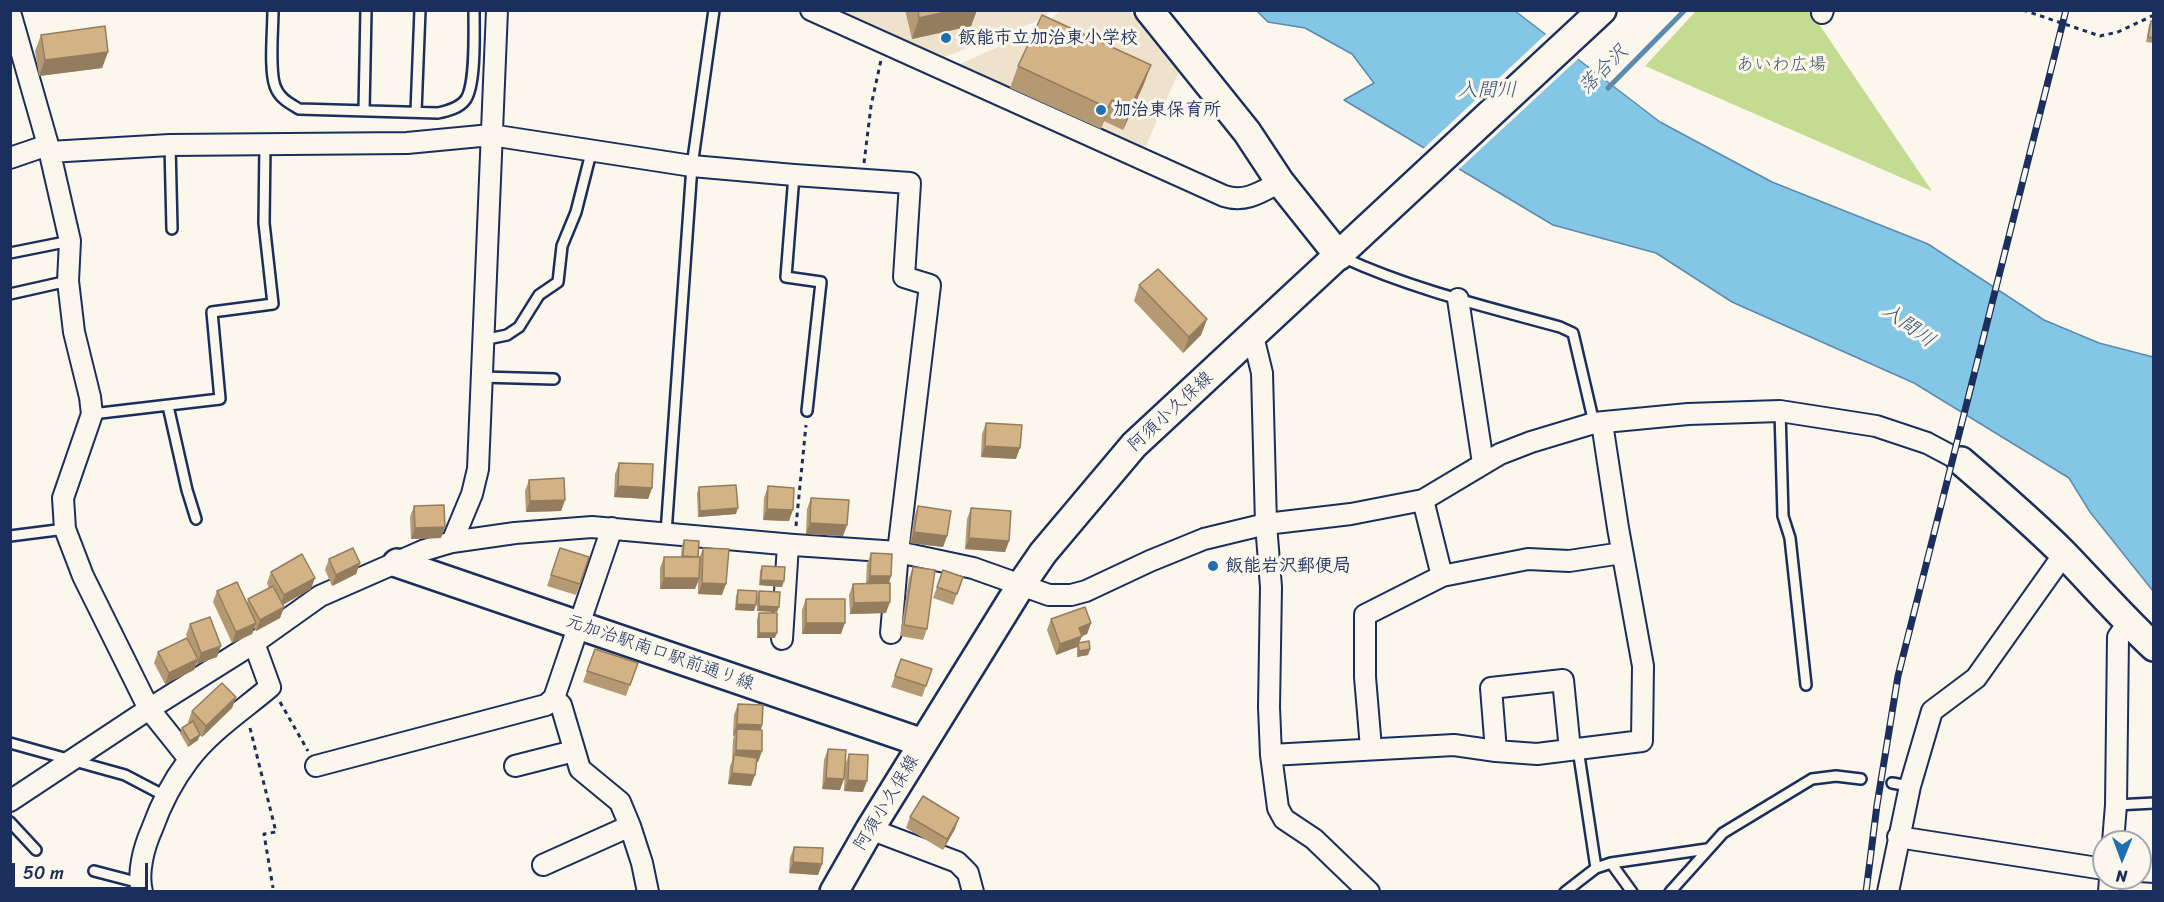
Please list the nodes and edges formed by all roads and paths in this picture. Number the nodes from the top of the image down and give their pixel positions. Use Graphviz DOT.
graph roads {
  1 [pos="273,10"];
  2 [pos="366,10"];
  3 [pos="420,10"];
  4 [pos="474,10"];
  5 [pos="497,10"];
  6 [pos="714,10"];
  7 [pos="811,10"];
  8 [pos="1149,10"];
  9 [pos="1602,10"];
  10 [pos="2023,10"];
  11 [pos="10,12"];
  12 [pos="2154,15"];
  13 [pos="884,44"];
  14 [pos="364,111"];
  15 [pos="416,112"];
  16 [pos="491,135"];
  17 [pos="265,144"];
  18 [pos="170,145"];
  19 [pos="49,149"];
  20 [pos="592,149"];
  21 [pos="10,158"];
  22 [pos="692,165"];
  23 [pos="794,176"];
  24 [pos="861,178"];
  25 [pos="1280,182"];
  26 [pos="172,229"];
  27 [pos="70,241"];
  28 [pos="10,253"];
  29 [pos="1339,256"];
  30 [pos="68,281"];
  31 [pos="10,294"];
  32 [pos="1458,299"];
  33 [pos="1253,336"];
  34 [pos="483,340"];
  35 [pos="481,377"];
  36 [pos="554,380"];
  37 [pos="168,406"];
  38 [pos="807,411"];
  39 [pos="1780,411"];
  40 [pos="92,414"];
  41 [pos="1598,423"];
  42 [pos="1961,461"];
  43 [pos="1482,463"];
  44 [pos="1423,500"];
  45 [pos="196,519"];
  46 [pos="1266,524"];
  47 [pos="612,528"];
  48 [pos="65,529"];
  49 [pos="666,533"];
  50 [pos="10,536"];
  51 [pos="452,542"];
  52 [pos="791,545"];
  53 [pos="898,552"];
  54 [pos="1622,553"];
  55 [pos="2064,554"];
  56 [pos="397,563"];
  57 [pos="1442,576"];
  58 [pos="1021,585"];
  59 [pos="2128,623"];
  60 [pos="577,625"];
  61 [pos="891,633"];
  62 [pos="782,639"];
  63 [pos="254,643"];
  64 [pos="2154,647"];
  65 [pos="1806,685"];
  66 [pos="270,687"];
  67 [pos="554,698"];
  68 [pos="149,709"];
  69 [pos="245,709"];
  70 [pos="923,743"];
  71 [pos="10,744"];
  72 [pos="1371,748"];
  73 [pos="1574,749"];
  74 [pos="574,751"];
  75 [pos="1496,751"];
  76 [pos="1271,754"];
  77 [pos="73,759"];
  78 [pos="189,759"];
  79 [pos="315,766"];
  80 [pos="515,766"];
  81 [pos="1861,779"];
  82 [pos="165,796"];
  83 [pos="10,801"];
  84 [pos="2154,803"];
  85 [pos="2116,805"];
  86 [pos="10,822"];
  87 [pos="630,826"];
  88 [pos="870,829"];
  89 [pos="2114,830"];
  90 [pos="1898,837"];
  91 [pos="1707,849"];
  92 [pos="36,850"];
  93 [pos="1611,863"];
  94 [pos="543,865"];
  95 [pos="2092,867"];
  96 [pos="1596,868"];
  97 [pos="94,871"];
  98 [pos="141,887"];
  99 [pos="273,888"];
  100 [pos="838,890"];
  101 [pos="648,891"];
  102 [pos="973,891"];
  103 [pos="1369,891"];
  104 [pos="1565,891"];
  105 [pos="1632,891"];
  106 [pos="1670,891"];
  107 [pos="1888,891"];
  1 -- 14 [label="lane"];
  2 -- 14 [label="lane"];
  3 -- 15 [label="lane"];
  4 -- 15 [label="lane"];
  5 -- 16 [label="street"];
  6 -- 22 [label="lane"];
  7 -- 13 [label="street"];
  8 -- 25 [label="street"];
  9 -- 29 [label="street, 阿須小久保線"];
  10 -- 12 [label="path"];
  11 -- 19 [label="street"];
  13 -- 24 [label="path"];
  13 -- 25 [label="street"];
  14 -- 15 [label="lane"];
  16 -- 17 [label="street"];
  16 -- 20 [label="street"];
  16 -- 34 [label="street"];
  17 -- 18 [label="street"];
  17 -- 37 [label="lane"];
  18 -- 19 [label="street"];
  18 -- 26 [label="lane"];
  19 -- 21 [label="street"];
  19 -- 27 [label="street"];
  20 -- 22 [label="street"];
  20 -- 34 [label="lane"];
  22 -- 23 [label="street"];
  22 -- 49 [label="lane"];
  23 -- 24 [label="street"];
  23 -- 38 [label="lane"];
  24 -- 53 [label="street"];
  25 -- 29 [label="street"];
  27 -- 28 [label="lane"];
  27 -- 30 [label="street"];
  29 -- 32 [label="lane"];
  29 -- 33 [label="street, 阿須小久保線"];
  30 -- 31 [label="lane"];
  30 -- 40 [label="street"];
  32 -- 41 [label="lane"];
  32 -- 43 [label="street"];
  33 -- 46 [label="street"];
  33 -- 58 [label="street, 阿須小久保線"];
  34 -- 35 [label="street"];
  35 -- 36 [label="lane"];
  35 -- 51 [label="street"];
  37 -- 40 [label="lane"];
  37 -- 45 [label="lane"];
  38 -- 52 [label="path"];
  39 -- 41 [label="street"];
  39 -- 42 [label="street"];
  39 -- 65 [label="lane"];
  40 -- 48 [label="street"];
  41 -- 43 [label="street"];
  41 -- 54 [label="street"];
  42 -- 55 [label="street"];
  43 -- 44 [label="street"];
  44 -- 46 [label="street"];
  44 -- 57 [label="street"];
  46 -- 58 [label="street"];
  46 -- 76 [label="street"];
  47 -- 49 [label="street"];
  47 -- 51 [label="street"];
  47 -- 60 [label="street"];
  48 -- 50 [label="lane"];
  48 -- 68 [label="street"];
  49 -- 52 [label="street"];
  51 -- 56 [label="street"];
  52 -- 53 [label="street"];
  52 -- 62 [label="street"];
  53 -- 58 [label="street"];
  53 -- 61 [label="street"];
  54 -- 57 [label="street"];
  54 -- 73 [label="street"];
  55 -- 59 [label="street"];
  55 -- 90 [label="street"];
  56 -- 60 [label="street, 元加治駅南口駅前通り線"];
  56 -- 63 [label="street"];
  57 -- 72 [label="street"];
  58 -- 70 [label="street, 阿須小久保線"];
  59 -- 64 [label="street"];
  59 -- 85 [label="street"];
  60 -- 67 [label="street"];
  60 -- 70 [label="street, 元加治駅南口駅前通り線"];
  63 -- 66 [label="street"];
  63 -- 68 [label="street"];
  66 -- 69 [label="street"];
  66 -- 79 [label="path"];
  67 -- 74 [label="street"];
  67 -- 79 [label="street"];
  68 -- 77 [label="street"];
  68 -- 78 [label="street"];
  69 -- 78 [label="street"];
  69 -- 99 [label="path"];
  70 -- 88 [label="street, 阿須小久保線"];
  71 -- 77 [label="lane"];
  72 -- 75 [label="street"];
  72 -- 76 [label="street"];
  73 -- 75 [label="street"];
  73 -- 75 [label="street"];
  73 -- 96 [label="lane"];
  74 -- 80 [label="street"];
  74 -- 87 [label="street"];
  76 -- 103 [label="street"];
  77 -- 82 [label="lane"];
  77 -- 83 [label="street"];
  78 -- 82 [label="street"];
  81 -- 91 [label="lane"];
  82 -- 98 [label="street"];
  84 -- 85 [label="lane"];
  85 -- 89 [label="street"];
  86 -- 92 [label="lane"];
  87 -- 94 [label="street"];
  87 -- 101 [label="street"];
  88 -- 100 [label="street, 阿須小久保線"];
  88 -- 102 [label="street"];
  90 -- 95 [label="street"];
  90 -- 107 [label="street"];
  91 -- 93 [label="lane"];
  91 -- 106 [label="lane"];
  93 -- 96 [label="lane"];
  93 -- 105 [label="lane"];
  96 -- 104 [label="lane"];
  97 -- 98 [label="lane"];
}
